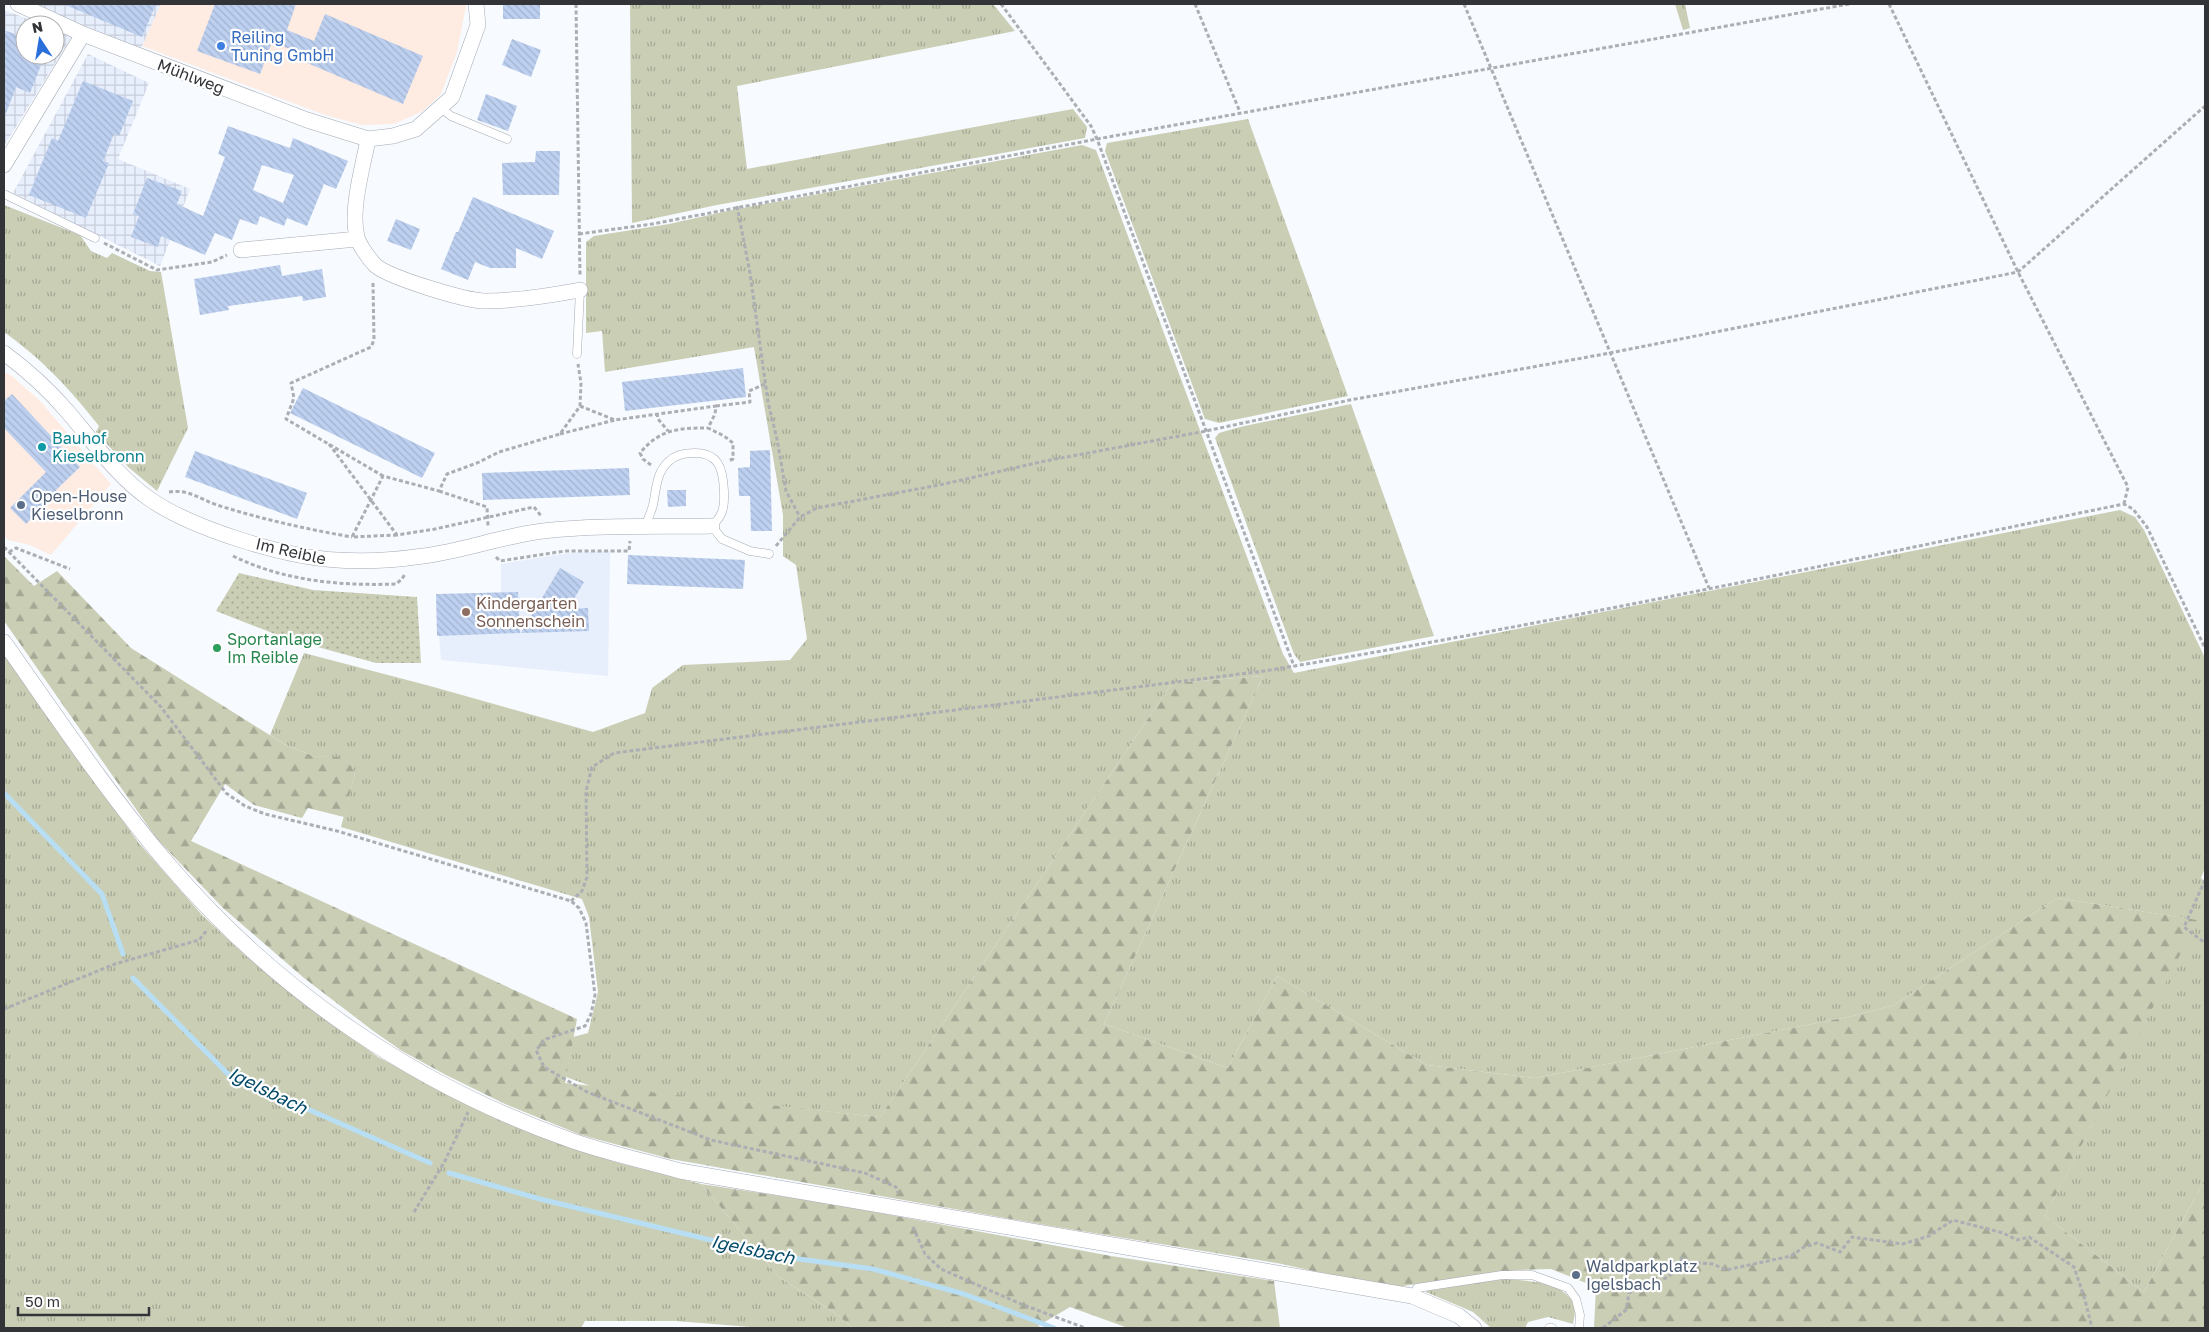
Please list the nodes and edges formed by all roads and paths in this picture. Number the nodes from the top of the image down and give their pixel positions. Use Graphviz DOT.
graph roads {
  1 [pos="18,4"];
  2 [pos="476,4"];
  3 [pos="576,4"];
  4 [pos="1001,4"];
  5 [pos="1195,4"];
  6 [pos="1464,4"];
  7 [pos="1850,4"];
  8 [pos="1889,4"];
  9 [pos="83,34"];
  10 [pos="1490,67"];
  11 [pos="2205,106"];
  12 [pos="441,108"];
  13 [pos="1240,112"];
  14 [pos="368,139"];
  15 [pos="507,139"];
  16 [pos="1097,139"];
  17 [pos="4,165"];
  18 [pos="4,194"];
  19 [pos="738,206"];
  20 [pos="579,234"];
  21 [pos="95,238"];
  22 [pos="358,239"];
  23 [pos="241,250"];
  24 [pos="376,266"];
  25 [pos="2018,272"];
  26 [pos="580,290"];
  27 [pos="4,352"];
  28 [pos="1610,353"];
  29 [pos="577,354"];
  30 [pos="765,384"];
  31 [pos="580,406"];
  32 [pos="716,406"];
  33 [pos="657,413"];
  34 [pos="615,420"];
  35 [pos="708,428"];
  36 [pos="668,431"];
  37 [pos="1206,432"];
  38 [pos="560,434"];
  39 [pos="328,444"];
  40 [pos="720,465"];
  41 [pos="661,473"];
  42 [pos="384,476"];
  43 [pos="439,491"];
  44 [pos="371,500"];
  45 [pos="152,501"];
  46 [pos="2124,504"];
  47 [pos="800,517"];
  48 [pos="488,518"];
  49 [pos="544,519"];
  50 [pos="712,526"];
  51 [pos="646,527"];
  52 [pos="397,535"];
  53 [pos="352,537"];
  54 [pos="487,542"];
  55 [pos="4,547"];
  56 [pos="9,552"];
  57 [pos="769,554"];
  58 [pos="70,569"];
  59 [pos="1709,588"];
  60 [pos="4,642"];
  61 [pos="2205,648"];
  62 [pos="1294,666"];
  63 [pos="2205,880"];
  64 [pos="571,901"];
  65 [pos="199,940"];
  66 [pos="2205,943"];
  67 [pos="4,1009"];
  68 [pos="474,1100"];
  69 [pos="904,1209"];
  70 [pos="414,1212"];
  71 [pos="1412,1296"];
  72 [pos="1084,1328"];
  73 [pos="1474,1328"];
  74 [pos="1579,1328"];
  75 [pos="1603,1328"];
  76 [pos="2092,1328"];
  1 -- 9 [label="street, Mühlweg"];
  2 -- 12 [label="street"];
  3 -- 20 [label="path"];
  4 -- 16 [label="path"];
  5 -- 13 [label="path"];
  6 -- 10 [label="path"];
  7 -- 10 [label="path"];
  8 -- 25 [label="path"];
  9 -- 14 [label="street, Mühlweg"];
  9 -- 17 [label="street"];
  10 -- 13 [label="path"];
  10 -- 28 [label="path"];
  11 -- 25 [label="path"];
  12 -- 14 [label="street"];
  12 -- 15 [label="lane"];
  13 -- 16 [label="path"];
  14 -- 22 [label="street"];
  16 -- 19 [label="path"];
  16 -- 37 [label="path"];
  18 -- 21 [label="lane"];
  19 -- 20 [label="path"];
  19 -- 30 [label="path"];
  20 -- 26 [label="path"];
  21 -- 23 [label="path"];
  22 -- 23 [label="street"];
  22 -- 24 [label="street"];
  24 -- 26 [label="street"];
  24 -- 39 [label="path"];
  25 -- 28 [label="path"];
  25 -- 46 [label="path"];
  26 -- 29 [label="lane"];
  27 -- 45 [label="street, Im Reible"];
  28 -- 37 [label="path"];
  28 -- 59 [label="path"];
  29 -- 31 [label="path"];
  30 -- 32 [label="path"];
  30 -- 47 [label="path"];
  31 -- 34 [label="path"];
  31 -- 38 [label="path"];
  32 -- 33 [label="path"];
  32 -- 35 [label="path"];
  33 -- 34 [label="path"];
  33 -- 36 [label="path"];
  34 -- 38 [label="path"];
  35 -- 36 [label="path"];
  35 -- 40 [label="path"];
  36 -- 41 [label="path"];
  37 -- 47 [label="path"];
  37 -- 62 [label="path"];
  38 -- 43 [label="path"];
  39 -- 42 [label="path"];
  39 -- 44 [label="path"];
  40 -- 41 [label="lane"];
  40 -- 50 [label="lane"];
  41 -- 51 [label="lane"];
  42 -- 43 [label="path"];
  42 -- 44 [label="path"];
  43 -- 48 [label="path"];
  44 -- 52 [label="path"];
  44 -- 53 [label="path"];
  45 -- 53 [label="path"];
  45 -- 54 [label="street, Im Reible"];
  46 -- 59 [label="path"];
  46 -- 61 [label="path"];
  47 -- 57 [label="path"];
  48 -- 49 [label="path"];
  48 -- 52 [label="path"];
  48 -- 54 [label="path"];
  50 -- 51 [label="street, Im Reible"];
  50 -- 57 [label="lane"];
  51 -- 54 [label="street, Im Reible"];
  52 -- 53 [label="path"];
  55 -- 56 [label="path"];
  56 -- 58 [label="path"];
  56 -- 64 [label="path"];
  59 -- 62 [label="path"];
  60 -- 68 [label="street"];
  62 -- 64 [label="path"];
  63 -- 66 [label="path"];
  64 -- 69 [label="path"];
  65 -- 67 [label="path"];
  68 -- 69 [label="street"];
  68 -- 70 [label="path"];
  69 -- 71 [label="street"];
  69 -- 72 [label="path"];
  71 -- 73 [label="street"];
  71 -- 74 [label="lane"];
  75 -- 76 [label="path"];
}
